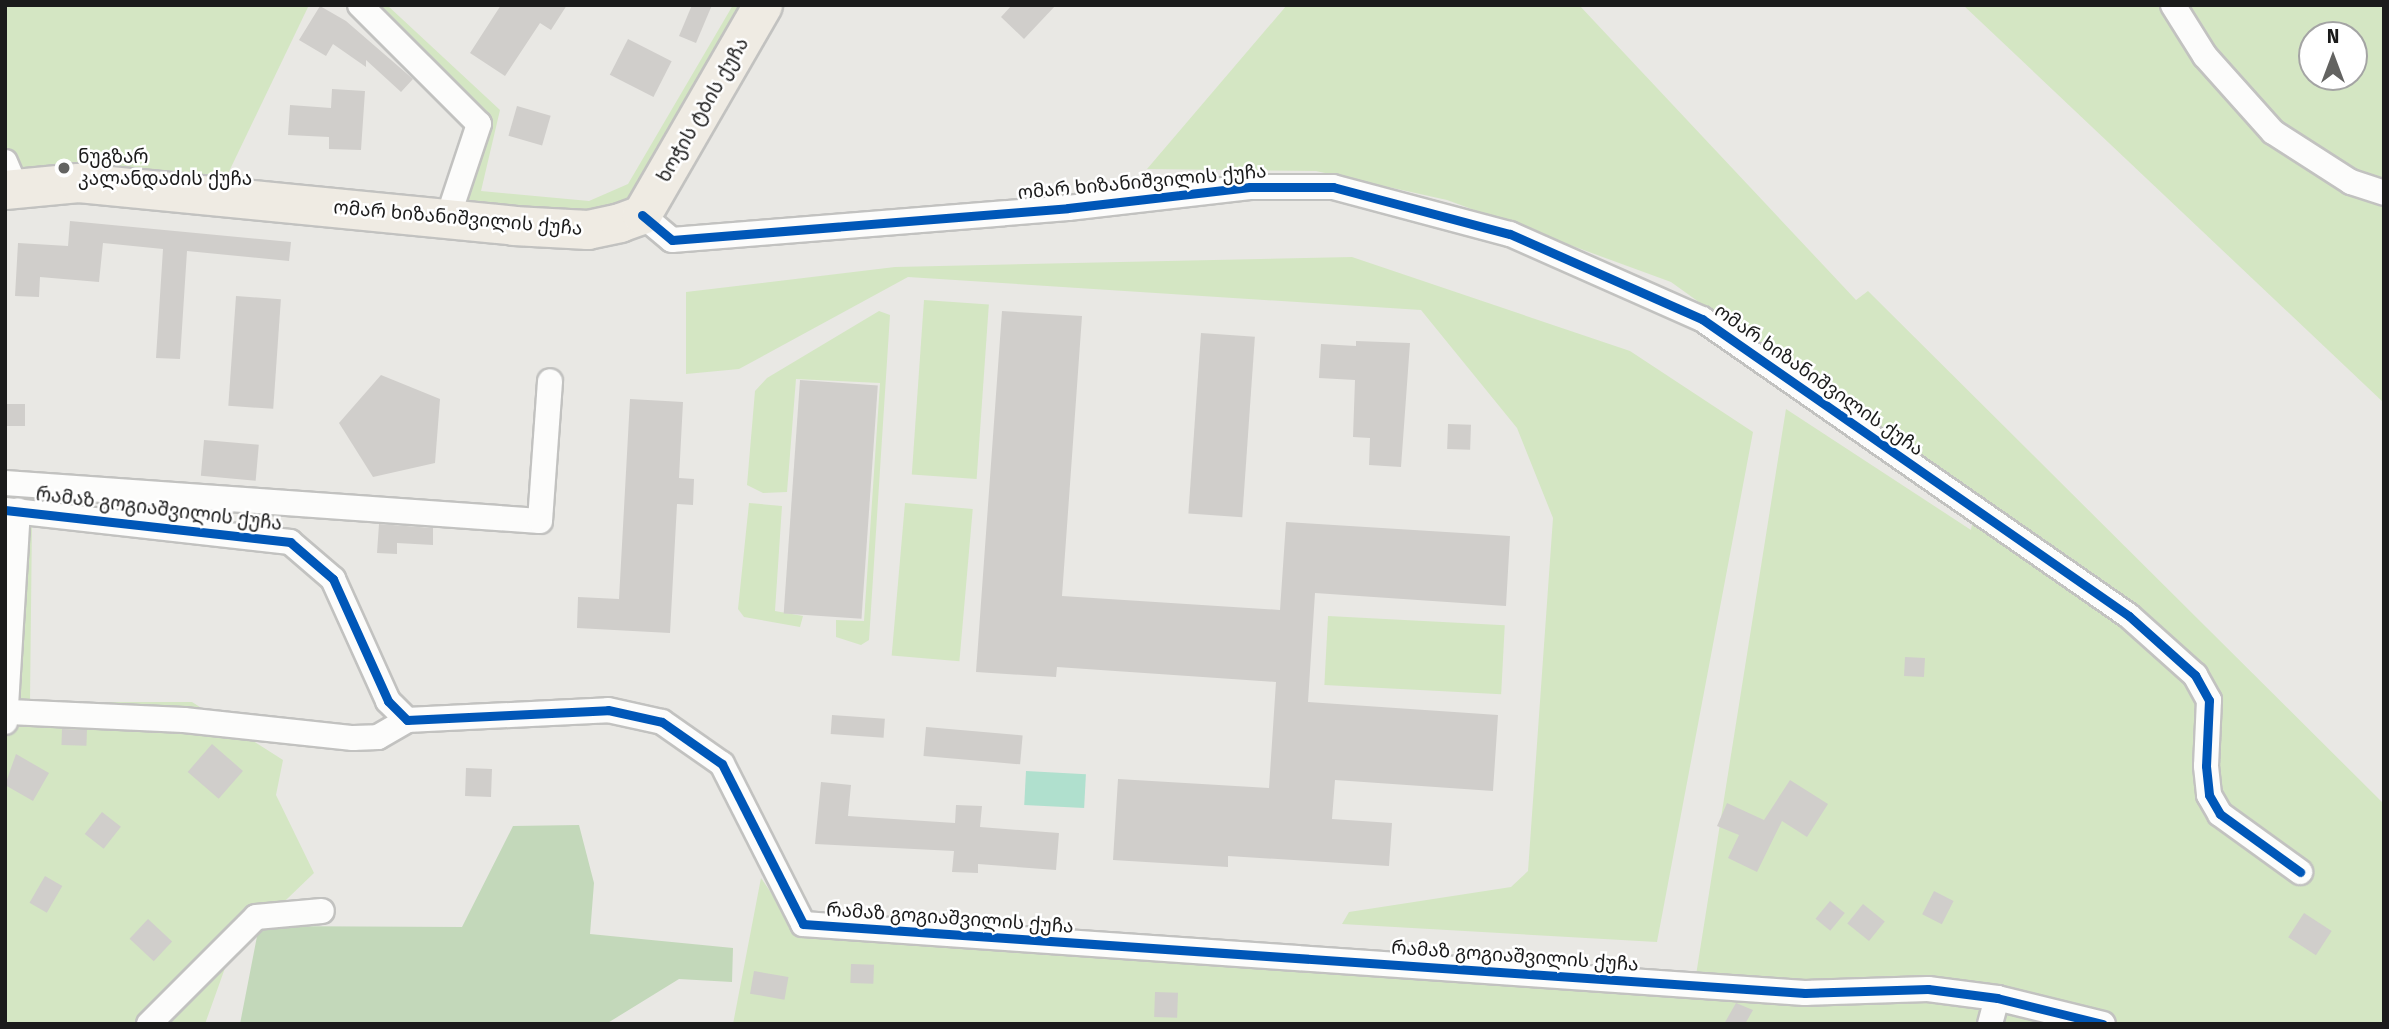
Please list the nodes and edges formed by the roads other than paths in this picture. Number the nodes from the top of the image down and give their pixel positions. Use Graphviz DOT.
graph roads {
  1 [pos="360,5"];
  2 [pos="763,5"];
  3 [pos="2173,5"];
  4 [pos="9,179"];
  5 [pos="2384,193"];
  6 [pos="642,215"];
  7 [pos="447,220"];
  8 [pos="550,380"];
  9 [pos="5,483"];
  10 [pos="12,510"];
  11 [pos="7,717"];
  12 [pos="407,720"];
  13 [pos="2300,872"];
  14 [pos="322,911"];
  15 [pos="1997,998"];
  16 [pos="149,1024"];
  17 [pos="1990,1024"];
  18 [pos="2104,1024"];
  1 -- 7 [label="street"];
  2 -- 6 [label="main road, ხოჭის ტბის ქუჩა"];
  3 -- 5 [label="street"];
  4 -- 7 [label="main road, ომარ ხიზანიშვილის ქუჩა"];
  6 -- 7 [label="main road, ომარ ხიზანიშვილის ქუჩა"];
  6 -- 13 [label="street, ომარ ხიზანიშვილის ქუჩა"];
  8 -- 9 [label="street"];
  10 -- 11 [label="street"];
  10 -- 12 [label="street, რამაზ გოგიაშვილის ქუჩა"];
  11 -- 12 [label="street"];
  12 -- 15 [label="street, რამაზ გოგიაშვილის ქუჩა"];
  14 -- 16 [label="street"];
  15 -- 17 [label="street"];
  15 -- 18 [label="street, რამაზ გოგიაშვილის ქუჩა"];
}
